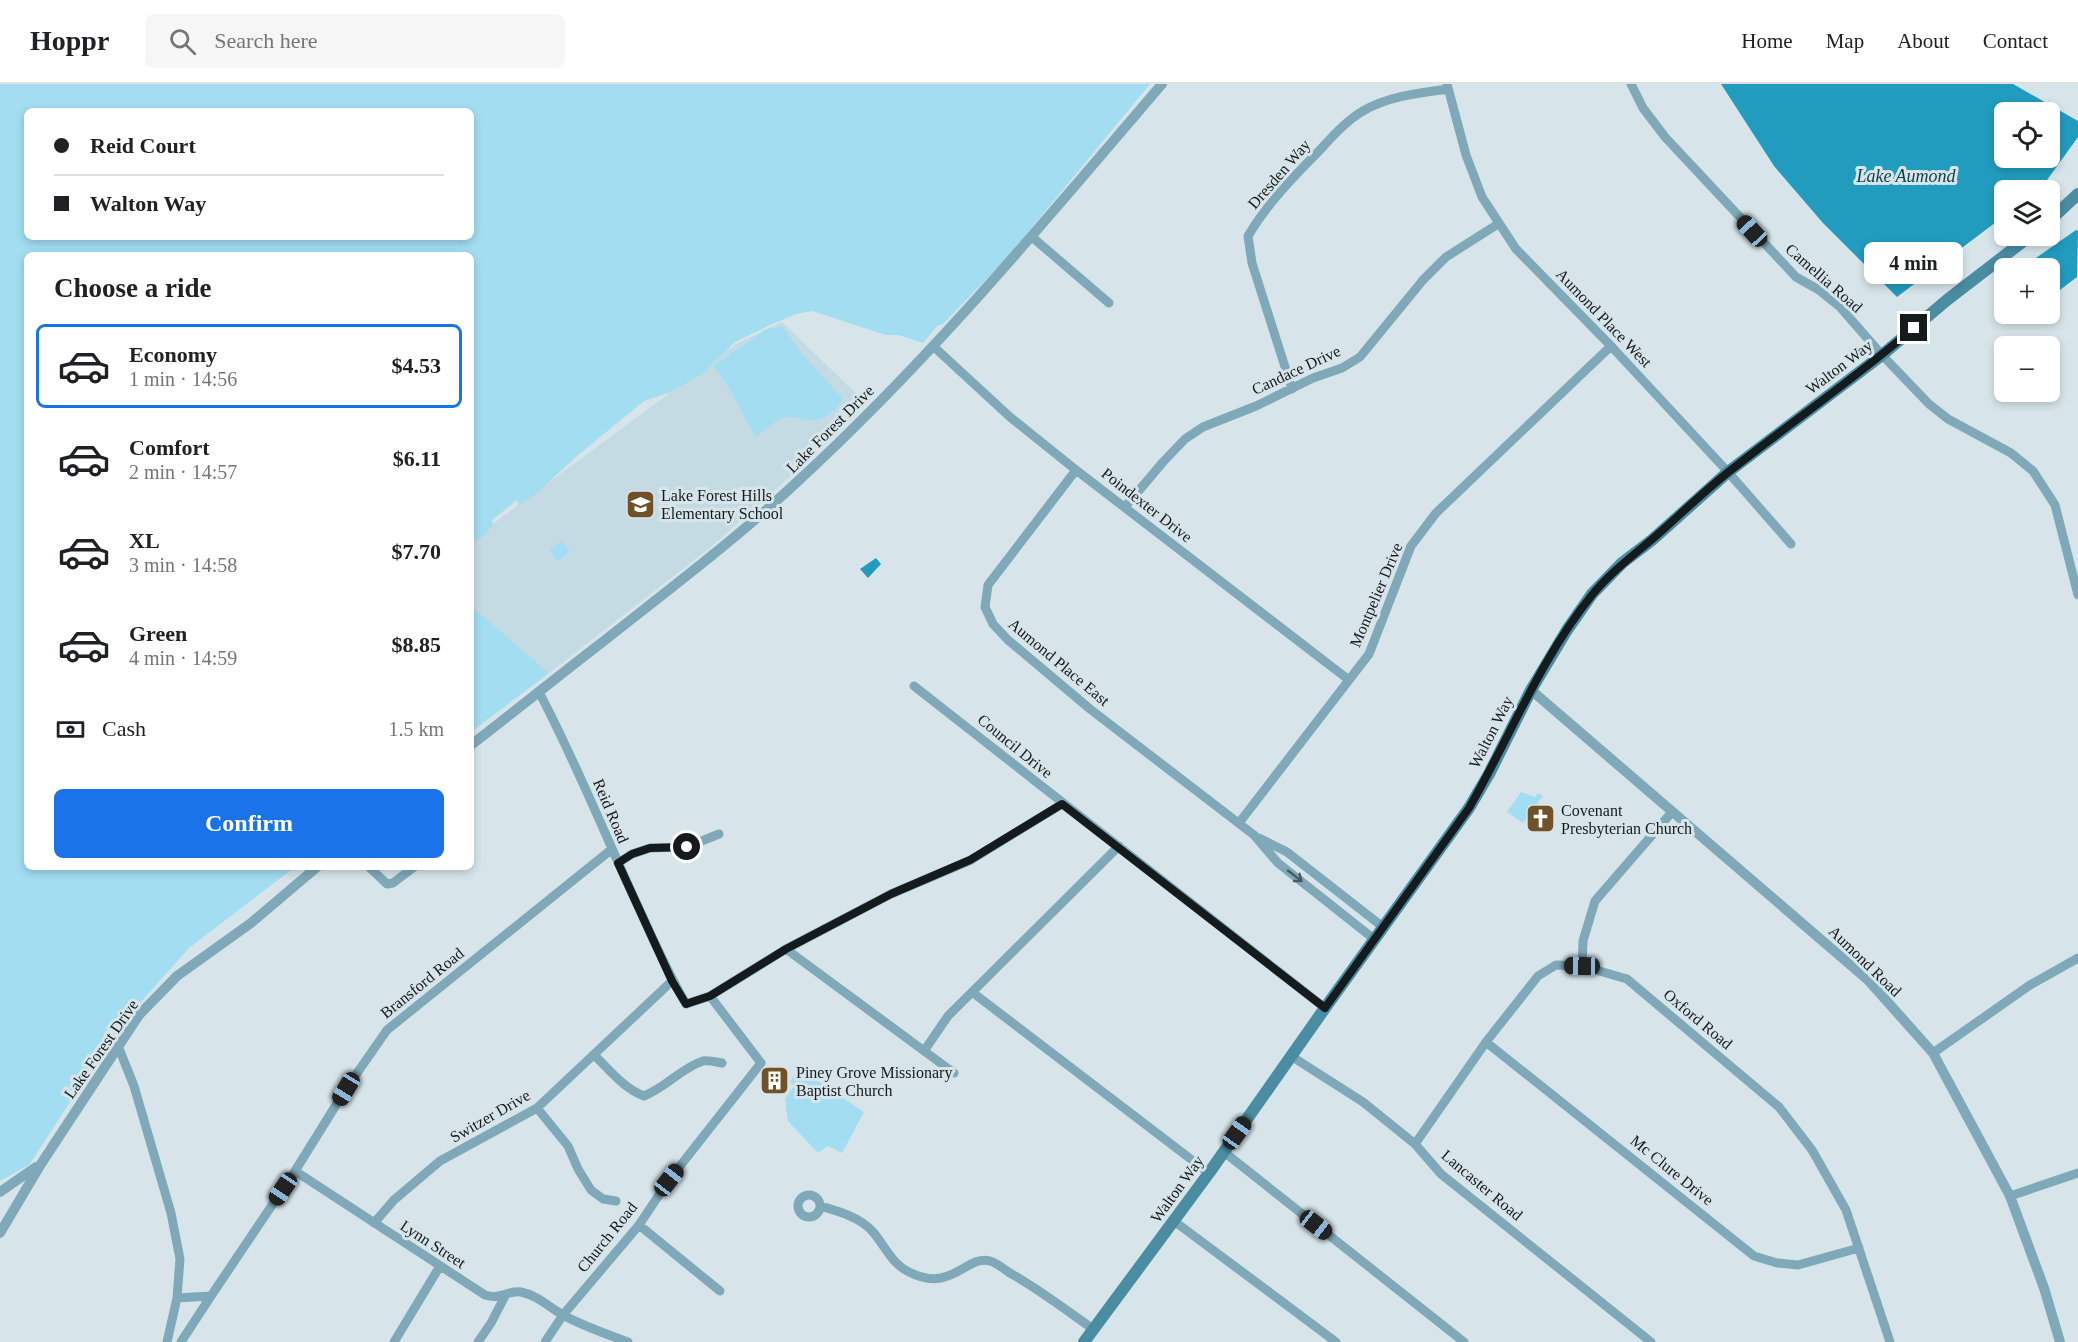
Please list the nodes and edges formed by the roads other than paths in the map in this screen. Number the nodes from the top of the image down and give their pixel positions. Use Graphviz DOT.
graph roads {
  1 [pos="1162,84"];
  2 [pos="1631,84"];
  3 [pos="1447,87"];
  4 [pos="2078,194"];
  5 [pos="2060,211"];
  6 [pos="1498,224"];
  7 [pos="1032,237"];
  8 [pos="2017,246"];
  9 [pos="1109,303"];
  10 [pos="933,346"];
  11 [pos="1611,346"];
  12 [pos="1882,355"];
  13 [pos="1292,389"];
  14 [pos="1076,470"];
  15 [pos="1728,472"];
  16 [pos="1125,507"];
  17 [pos="1791,544"];
  18 [pos="2078,595"];
  19 [pos="1349,680"];
  20 [pos="914,686"];
  21 [pos="1531,690"];
  22 [pos="539,692"];
  23 [pos="474,743"];
  24 [pos="1062,804"];
  25 [pos="1672,812"];
  26 [pos="1239,823"];
  27 [pos="719,834"];
  28 [pos="1254,835"];
  29 [pos="1119,846"];
  30 [pos="612,849"];
  31 [pos="618,863"];
  32 [pos="313,870"];
  33 [pos="372,870"];
  34 [pos="410,870"];
  35 [pos="1383,927"];
  36 [pos="1374,939"];
  37 [pos="786,949"];
  38 [pos="2078,958"];
  39 [pos="1582,966"];
  40 [pos="672,981"];
  41 [pos="972,992"];
  42 [pos="710,996"];
  43 [pos="1325,1008"];
  44 [pos="1486,1042"];
  45 [pos="118,1046"];
  46 [pos="924,1051"];
  47 [pos="1933,1053"];
  48 [pos="594,1055"];
  49 [pos="1291,1056"];
  50 [pos="722,1063"];
  51 [pos="954,1073"];
  52 [pos="537,1108"];
  53 [pos="1415,1144"];
  54 [pos="1224,1152"];
  55 [pos="41,1164"];
  56 [pos="295,1171"];
  57 [pos="1209,1173"];
  58 [pos="2078,1173"];
  59 [pos="0,1192"];
  60 [pos="2010,1196"];
  61 [pos="616,1201"];
  62 [pos="16,1203"];
  63 [pos="820,1206"];
  64 [pos="0,1212"];
  65 [pos="1174,1221"];
  66 [pos="374,1223"];
  67 [pos="639,1225"];
  68 [pos="0,1233"];
  69 [pos="1859,1248"];
  70 [pos="440,1266"];
  71 [pos="720,1291"];
  72 [pos="211,1296"];
  73 [pos="504,1296"];
  74 [pos="177,1298"];
  75 [pos="563,1315"];
  76 [pos="1093,1329"];
  77 [pos="167,1342"];
  78 [pos="181,1342"];
  79 [pos="394,1342"];
  80 [pos="478,1342"];
  81 [pos="545,1342"];
  82 [pos="628,1342"];
  83 [pos="1084,1342"];
  84 [pos="1336,1342"];
  85 [pos="1464,1342"];
  86 [pos="1651,1342"];
  87 [pos="1890,1342"];
  88 [pos="2060,1342"];
  1 -- 7 [label="street, Lake Forest Drive"];
  2 -- 12 [label="street, Camellia Road"];
  3 -- 6 [label="street, Aumond Place West"];
  3 -- 13 [label="street, Dresden Way"];
  4 -- 5 [label="main road"];
  6 -- 11 [label="street, Aumond Place West"];
  6 -- 13 [label="street, Candace Drive"];
  7 -- 9 [label="street"];
  7 -- 10 [label="street, Lake Forest Drive"];
  8 -- 12 [label="main road, Walton Way"];
  10 -- 14 [label="street, Poindexter Drive"];
  10 -- 22 [label="street, Lake Forest Drive"];
  11 -- 15 [label="street, Aumond Place West"];
  11 -- 19 [label="street, Montpelier Drive"];
  12 -- 15 [label="main road, Walton Way"];
  12 -- 18 [label="street, Camellia Road"];
  13 -- 16 [label="street, Candace Drive"];
  14 -- 16 [label="street, Poindexter Drive"];
  14 -- 26 [label="street, Aumond Place East"];
  15 -- 17 [label="street, Aumond Place West"];
  15 -- 21 [label="main road, Walton Way"];
  16 -- 19 [label="street, Poindexter Drive"];
  19 -- 26 [label="street, Montpelier Drive"];
  20 -- 24 [label="street, Council Drive"];
  21 -- 25 [label="street, Aumond Road"];
  21 -- 35 [label="main road, Walton Way"];
  22 -- 23 [label="street, Lake Forest Drive"];
  22 -- 30 [label="street, Reid Road"];
  24 -- 29 [label="street, Council Drive"];
  24 -- 37 [label="street"];
  25 -- 39 [label="street"];
  25 -- 47 [label="street, Aumond Road"];
  26 -- 28 [label="street, Aumond Place East"];
  27 -- 31 [label="street"];
  28 -- 35 [label="street, Aumond Place East"];
  28 -- 36 [label="street, Aumond Place East, one-way"];
  29 -- 41 [label="street"];
  29 -- 43 [label="street, Council Drive"];
  30 -- 31 [label="street, Reid Road"];
  30 -- 56 [label="street, Bransford Road"];
  31 -- 40 [label="street, Reid Road"];
  32 -- 45 [label="street, Lake Forest Drive"];
  33 -- 34 [label="street"];
  35 -- 36 [label="main road, Walton Way"];
  36 -- 43 [label="main road, Walton Way"];
  37 -- 42 [label="street"];
  37 -- 46 [label="street"];
  38 -- 47 [label="street"];
  39 -- 44 [label="street, Oxford Road"];
  39 -- 69 [label="street, Oxford Road"];
  40 -- 42 [label="street, Reid Road"];
  40 -- 48 [label="street, Switzer Drive"];
  41 -- 46 [label="street"];
  41 -- 57 [label="street"];
  42 -- 67 [label="street, Church Road"];
  43 -- 49 [label="main road, Walton Way"];
  44 -- 53 [label="street, Oxford Road"];
  44 -- 69 [label="street, Mc Clure Drive"];
  45 -- 55 [label="street, Lake Forest Drive"];
  45 -- 74 [label="street"];
  46 -- 51 [label="street"];
  47 -- 60 [label="street, Aumond Road"];
  48 -- 50 [label="street"];
  48 -- 52 [label="street, Switzer Drive"];
  49 -- 53 [label="street, Lancaster Road"];
  49 -- 54 [label="main road, Walton Way"];
  52 -- 61 [label="street"];
  52 -- 66 [label="street, Switzer Drive"];
  53 -- 86 [label="street, Lancaster Road"];
  54 -- 57 [label="main road, Walton Way"];
  54 -- 85 [label="street"];
  55 -- 59 [label="street"];
  55 -- 62 [label="street, Lake Forest Drive"];
  56 -- 66 [label="street, Lynn Street"];
  56 -- 72 [label="street, Bransford Road"];
  57 -- 65 [label="main road, Walton Way"];
  58 -- 60 [label="street"];
  60 -- 88 [label="street, Aumond Road"];
  62 -- 64 [label="street"];
  62 -- 68 [label="street, Lake Forest Drive"];
  63 -- 76 [label="street"];
  65 -- 76 [label="main road, Walton Way"];
  65 -- 84 [label="street"];
  66 -- 70 [label="street, Lynn Street"];
  67 -- 71 [label="street"];
  67 -- 75 [label="street, Church Road"];
  69 -- 87 [label="street, Oxford Road"];
  70 -- 73 [label="street, Lynn Street"];
  70 -- 79 [label="street"];
  72 -- 74 [label="street"];
  72 -- 78 [label="street, Bransford Road"];
  73 -- 75 [label="street, Lynn Street"];
  73 -- 80 [label="street"];
  74 -- 77 [label="street"];
  75 -- 81 [label="street, Church Road"];
  75 -- 82 [label="street, Lynn Street"];
  76 -- 83 [label="main road, Walton Way"];
}
